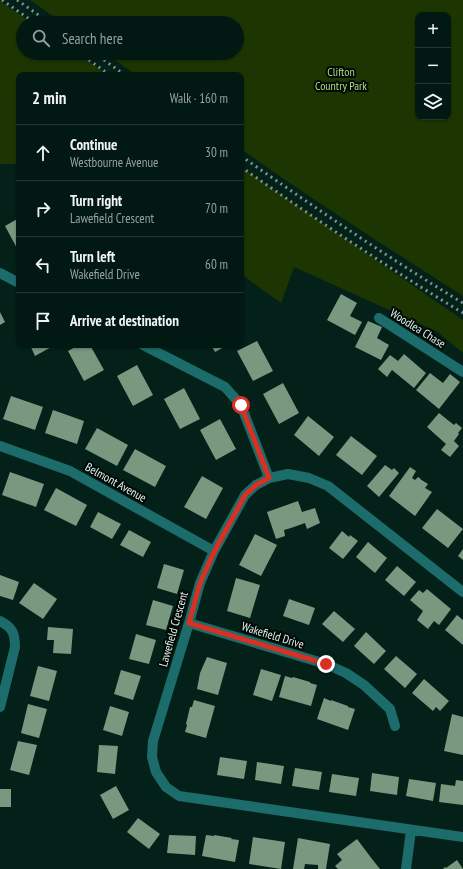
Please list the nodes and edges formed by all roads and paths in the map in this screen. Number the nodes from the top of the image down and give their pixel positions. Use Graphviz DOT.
graph roads {
  1 [pos="0,273"];
  2 [pos="16,281"];
  3 [pos="379,318"];
  4 [pos="149,348"];
  5 [pos="463,372"];
  6 [pos="0,446"];
  7 [pos="269,478"];
  8 [pos="214,552"];
  9 [pos="463,592"];
  10 [pos="0,621"];
  11 [pos="189,623"];
  12 [pos="0,708"];
  13 [pos="395,726"];
  14 [pos="411,830"];
  15 [pos="463,837"];
  16 [pos="406,869"];
  1 -- 2 [label="street"];
  3 -- 5 [label="street, Woodlea Chase"];
  4 -- 7 [label="street"];
  6 -- 8 [label="street, Belmont Avenue"];
  7 -- 8 [label="street, Lawefield Crescent"];
  7 -- 9 [label="street, Lawefield Crescent"];
  8 -- 11 [label="street, Lawefield Crescent"];
  10 -- 12 [label="street"];
  11 -- 13 [label="street, Wakefield Drive"];
  11 -- 14 [label="street, Lawefield Crescent"];
  14 -- 15 [label="street, Lawefield Crescent"];
  14 -- 16 [label="street"];
}
